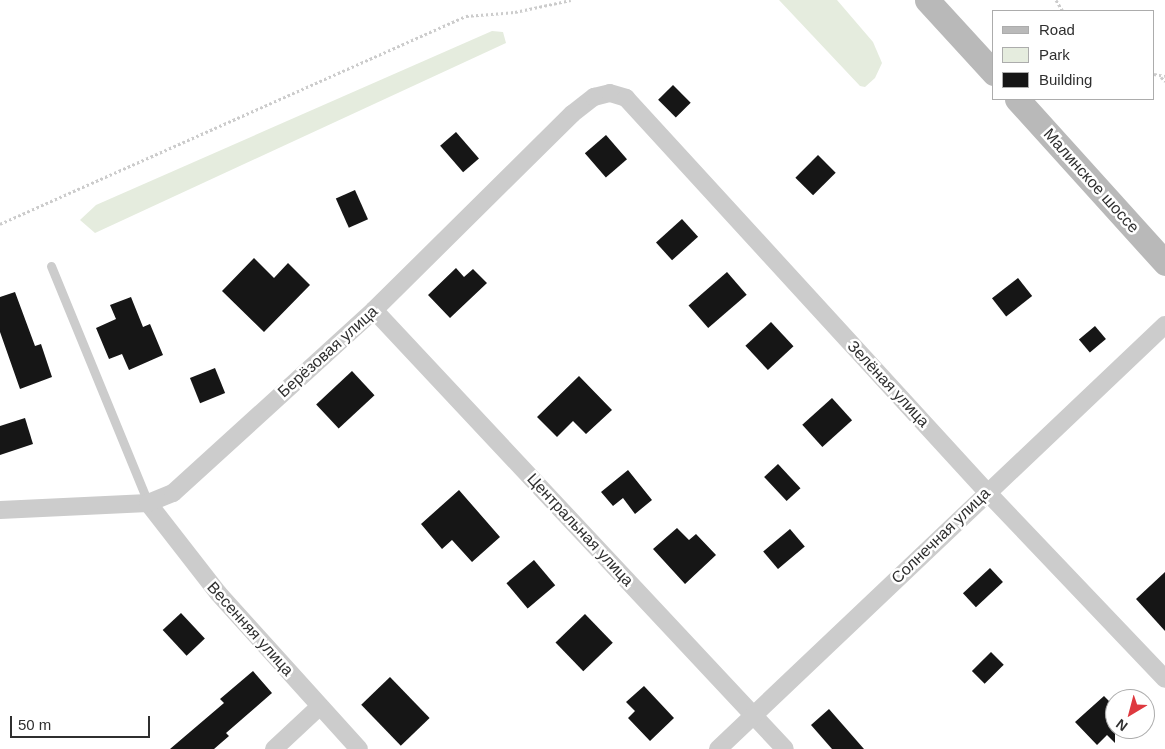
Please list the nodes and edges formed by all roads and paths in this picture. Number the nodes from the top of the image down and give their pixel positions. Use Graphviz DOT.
graph roads {
  1 [pos="571,0"];
  2 [pos="927,0"];
  3 [pos="992,71"];
  4 [pos="1163,76"];
  5 [pos="1165,81"];
  6 [pos="610,93"];
  7 [pos="1018,100"];
  8 [pos="0,224"];
  9 [pos="1165,263"];
  10 [pos="51,266"];
  11 [pos="374,310"];
  12 [pos="1165,325"];
  13 [pos="987,492"];
  14 [pos="148,503"];
  15 [pos="0,510"];
  16 [pos="1165,679"];
  17 [pos="319,707"];
  18 [pos="754,715"];
  19 [pos="274,749"];
  20 [pos="359,749"];
  21 [pos="718,749"];
  22 [pos="785,749"];
  1 -- 8 [label="path"];
  2 -- 3 [label="main road"];
  4 -- 5 [label="path"];
  6 -- 11 [label="street, Берёзовая улица"];
  6 -- 13 [label="street, Зелёная улица"];
  7 -- 9 [label="main road, Малинское шоссе"];
  10 -- 14 [label="lane"];
  11 -- 14 [label="street, Берёзовая улица"];
  11 -- 18 [label="street, Центральная улица"];
  12 -- 13 [label="street, Солнечная улица"];
  13 -- 16 [label="street, Зелёная улица"];
  13 -- 18 [label="street, Солнечная улица"];
  14 -- 15 [label="street, Берёзовая улица"];
  14 -- 17 [label="street, Весенняя улица"];
  17 -- 19 [label="street"];
  17 -- 20 [label="street, Весенняя улица"];
  18 -- 21 [label="street, Солнечная улица"];
  18 -- 22 [label="street, Центральная улица"];
}
